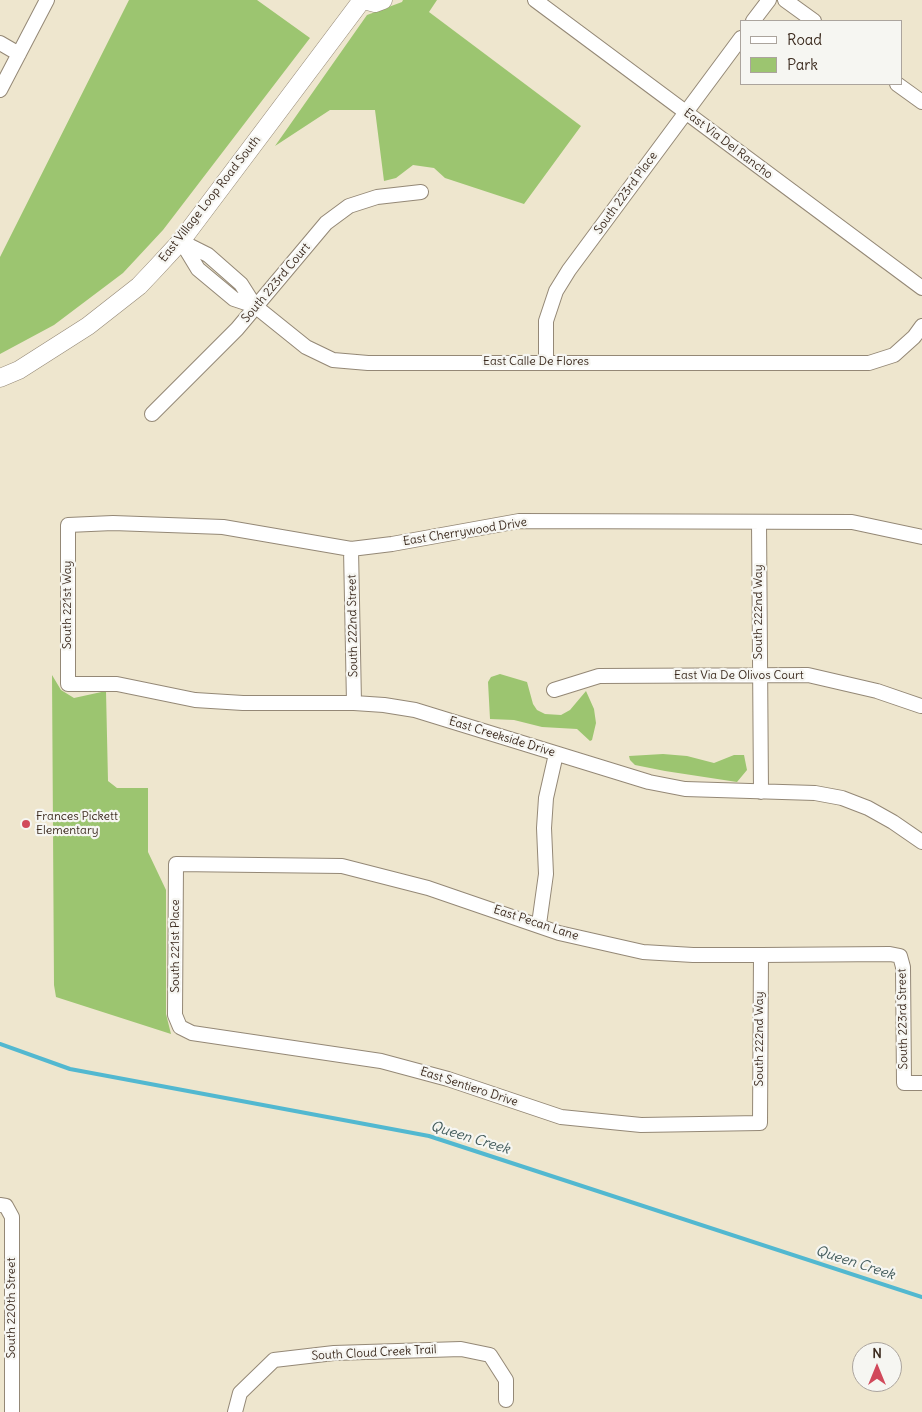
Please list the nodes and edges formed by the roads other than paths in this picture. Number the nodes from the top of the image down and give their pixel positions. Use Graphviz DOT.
graph roads {
  1 [pos="47,0"];
  2 [pos="363,0"];
  3 [pos="383,0"];
  4 [pos="535,0"];
  5 [pos="769,0"];
  6 [pos="785,0"];
  7 [pos="754,20"];
  8 [pos="813,20"];
  9 [pos="740,39"];
  10 [pos="0,43"];
  11 [pos="19,54"];
  12 [pos="899,85"];
  13 [pos="0,90"];
  14 [pos="922,102"];
  15 [pos="685,112"];
  16 [pos="422,192"];
  17 [pos="180,241"];
  18 [pos="922,288"];
  19 [pos="255,306"];
  20 [pos="922,326"];
  21 [pos="546,362"];
  22 [pos="0,378"];
  23 [pos="152,414"];
  24 [pos="759,522"];
  25 [pos="68,525"];
  26 [pos="922,537"];
  27 [pos="351,548"];
  28 [pos="760,675"];
  29 [pos="68,684"];
  30 [pos="554,690"];
  31 [pos="354,703"];
  32 [pos="921,706"];
  33 [pos="556,754"];
  34 [pos="761,792"];
  35 [pos="922,842"];
  36 [pos="176,864"];
  37 [pos="539,924"];
  38 [pos="761,955"];
  39 [pos="900,956"];
  40 [pos="180,1027"];
  41 [pos="922,1083"];
  42 [pos="760,1123"];
  43 [pos="3,1206"];
  44 [pos="6,1384"];
  45 [pos="506,1400"];
  46 [pos="12,1412"];
  47 [pos="235,1412"];
  1 -- 11 [label="street"];
  2 -- 3 [label="street"];
  2 -- 17 [label="street, East Village Loop Road South"];
  4 -- 15 [label="street, East Via Del Rancho"];
  5 -- 7 [label="street"];
  6 -- 8 [label="street"];
  9 -- 15 [label="street, South 223rd Place"];
  10 -- 11 [label="street"];
  11 -- 13 [label="street"];
  12 -- 14 [label="street"];
  15 -- 18 [label="street, East Via Del Rancho"];
  15 -- 21 [label="street, South 223rd Place"];
  16 -- 19 [label="street, South 223rd Court"];
  17 -- 19 [label="street"];
  17 -- 22 [label="street, East Village Loop Road South"];
  19 -- 21 [label="street, East Calle De Flores"];
  19 -- 23 [label="street, South 223rd Court"];
  20 -- 21 [label="street, East Calle De Flores"];
  24 -- 26 [label="street, East Cherrywood Drive"];
  24 -- 27 [label="street, East Cherrywood Drive"];
  24 -- 28 [label="street, South 222nd Way"];
  25 -- 27 [label="street, East Cherrywood Drive"];
  25 -- 29 [label="street, South 221st Way"];
  27 -- 31 [label="street, South 222nd Street"];
  28 -- 30 [label="street, East Via De Olivos Court"];
  28 -- 32 [label="street, East Via De Olivos Court"];
  28 -- 34 [label="street, South 222nd Way"];
  29 -- 31 [label="street, East Creekside Drive"];
  31 -- 33 [label="street, East Creekside Drive"];
  33 -- 34 [label="street, East Creekside Drive"];
  33 -- 37 [label="street"];
  34 -- 35 [label="street, East Creekside Drive"];
  36 -- 37 [label="street, East Pecan Lane"];
  36 -- 40 [label="street, South 221st Place"];
  37 -- 38 [label="street, East Pecan Lane"];
  38 -- 39 [label="street, East Pecan Lane"];
  38 -- 42 [label="street, South 222nd Way"];
  39 -- 41 [label="street, South 223rd Street"];
  40 -- 42 [label="street, East Sentiero Drive"];
  43 -- 44 [label="street, South 220th Street"];
  44 -- 46 [label="street, South 220th Street"];
  45 -- 47 [label="street, South Cloud Creek Trail"];
}
